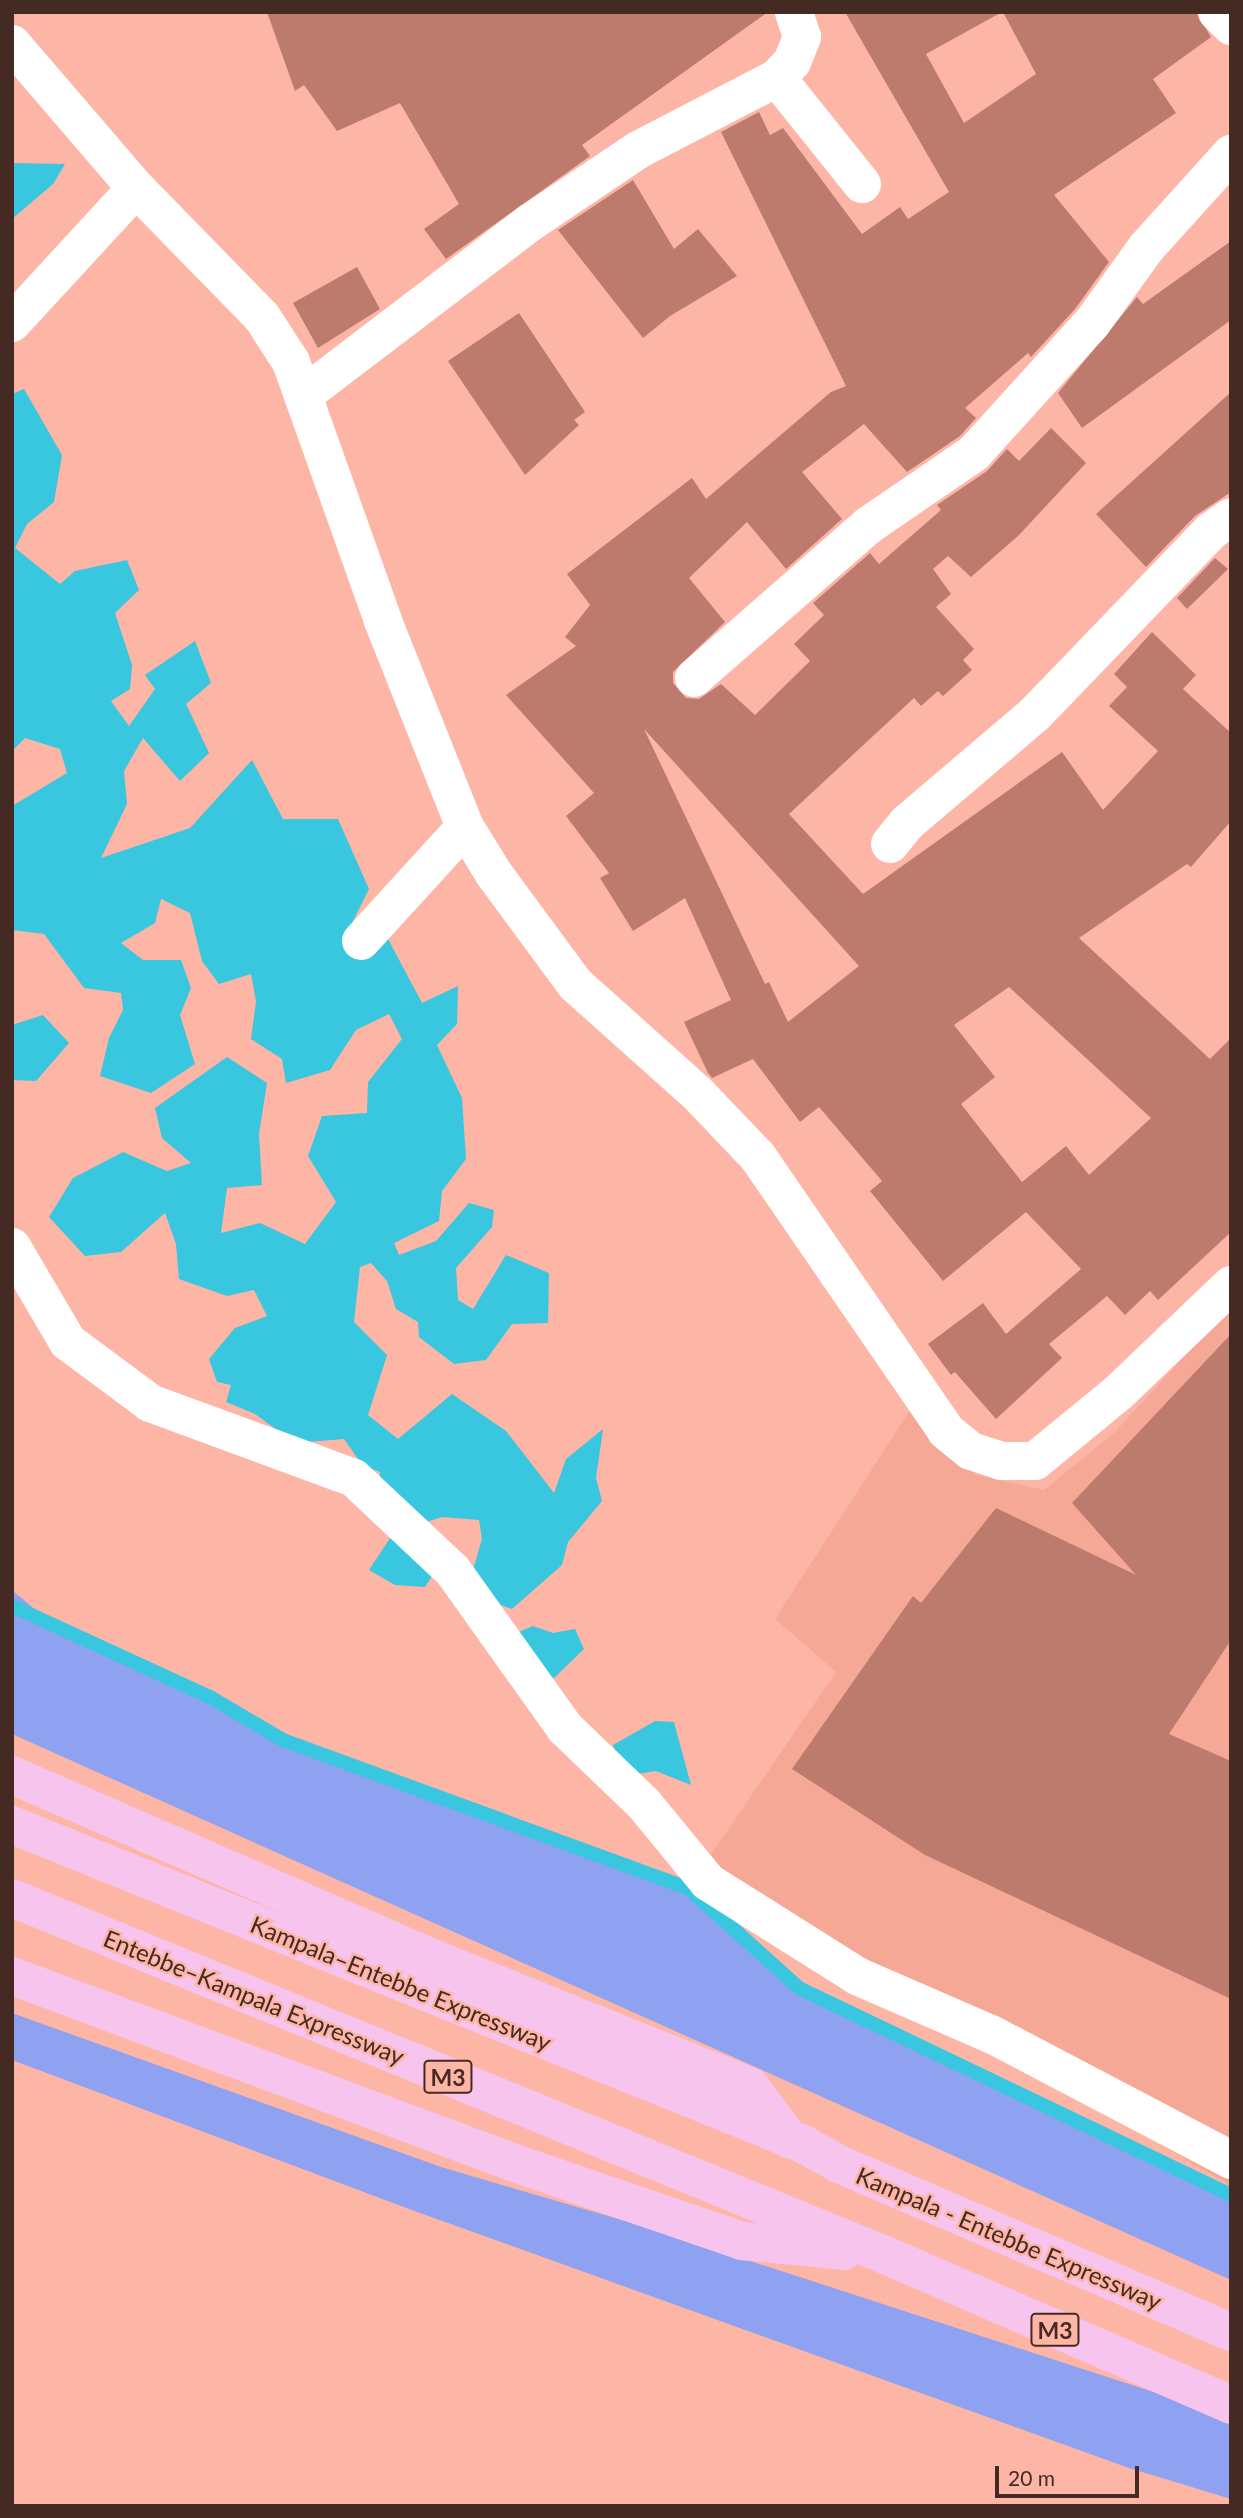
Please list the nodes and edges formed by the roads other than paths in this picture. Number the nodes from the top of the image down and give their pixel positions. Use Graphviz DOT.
graph roads {
  1 [pos="794,12"];
  2 [pos="1217,12"];
  3 [pos="1231,26"];
  4 [pos="12,44"];
  5 [pos="777,78"];
  6 [pos="1231,154"];
  7 [pos="862,184"];
  8 [pos="136,188"];
  9 [pos="12,323"];
  10 [pos="305,394"];
  11 [pos="1231,517"];
  12 [pos="694,678"];
  13 [pos="465,827"];
  14 [pos="890,844"];
  15 [pos="361,941"];
  16 [pos="12,1247"];
  17 [pos="1231,1285"];
  18 [pos="12,1775"];
  19 [pos="12,1825"];
  20 [pos="12,1898"];
  21 [pos="12,1976"];
  22 [pos="790,2140"];
  23 [pos="1231,2160"];
  24 [pos="884,2255"];
  25 [pos="1231,2332"];
  26 [pos="1231,2405"];
  1 -- 5 [label="street"];
  2 -- 3 [label="street"];
  4 -- 8 [label="street"];
  5 -- 7 [label="street"];
  5 -- 10 [label="street"];
  6 -- 12 [label="street"];
  8 -- 9 [label="street"];
  8 -- 10 [label="street"];
  10 -- 13 [label="street"];
  11 -- 14 [label="street"];
  13 -- 15 [label="street"];
  13 -- 17 [label="street"];
  16 -- 23 [label="street"];
  18 -- 22 [label="highway"];
  19 -- 22 [label="highway, Kampala–Entebbe Expressway"];
  20 -- 24 [label="highway, Entebbe–Kampala Expressway / M3"];
  21 -- 24 [label="highway"];
  22 -- 25 [label="highway, Kampala - Entebbe Expressway"];
  24 -- 26 [label="highway, M3"];
}
